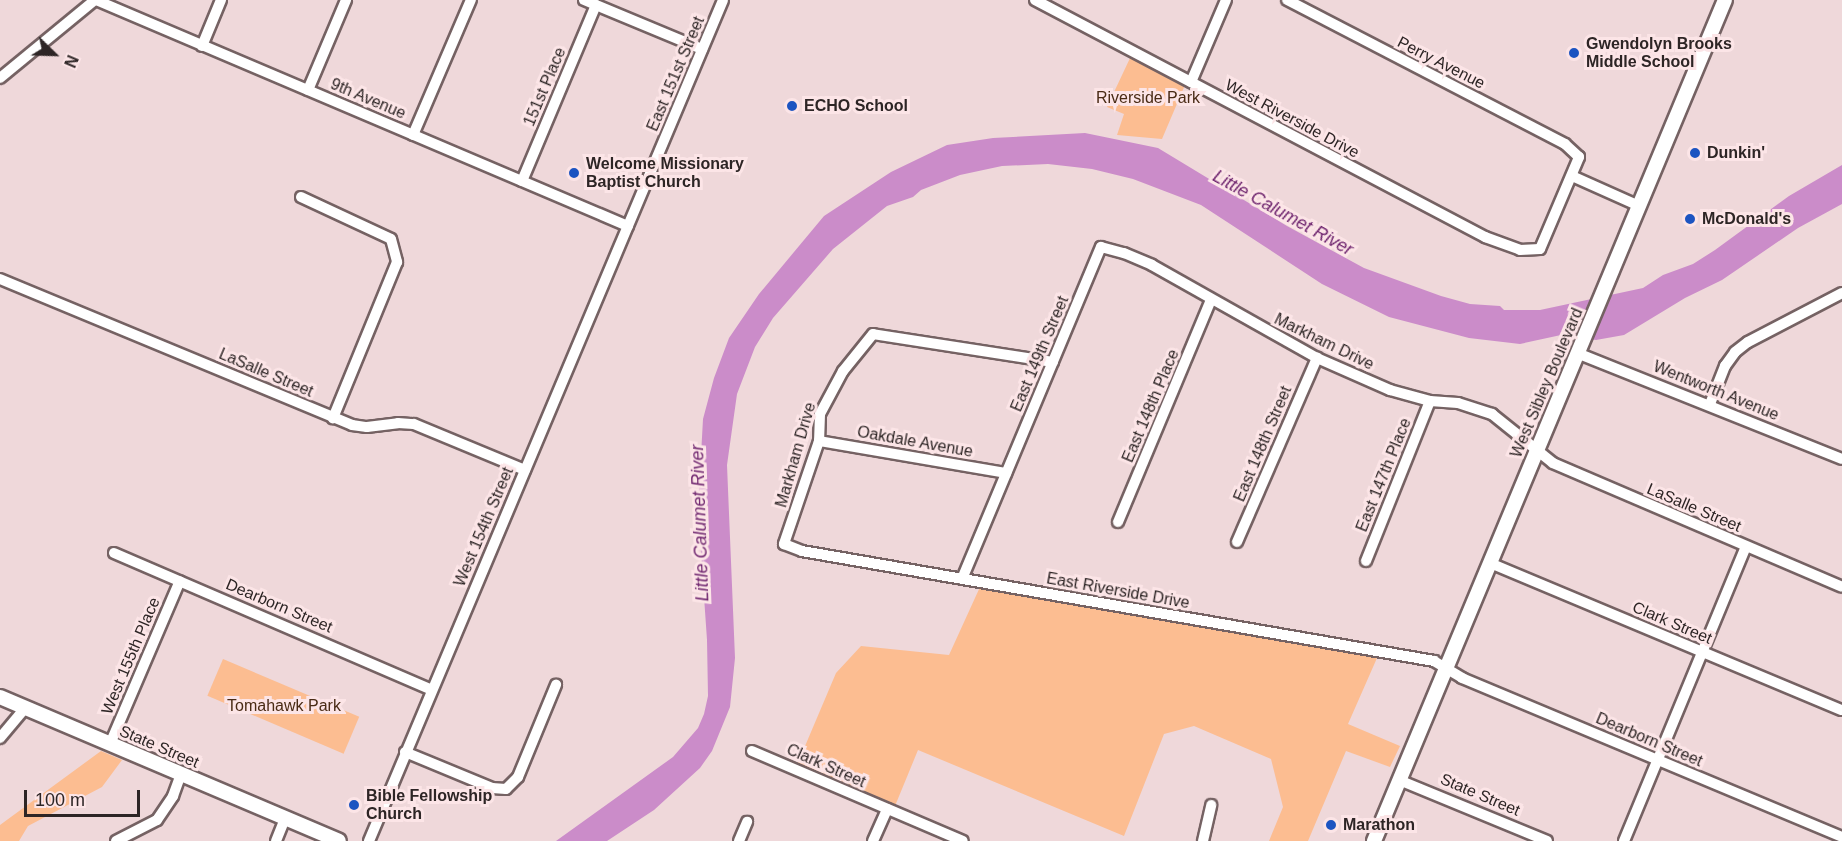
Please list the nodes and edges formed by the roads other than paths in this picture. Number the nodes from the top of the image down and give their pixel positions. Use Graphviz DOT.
graph roads {
  1 [pos="96,0"];
  2 [pos="221,0"];
  3 [pos="346,0"];
  4 [pos="471,0"];
  5 [pos="584,0"];
  6 [pos="723,0"];
  7 [pos="1035,0"];
  8 [pos="1226,0"];
  9 [pos="1287,0"];
  10 [pos="1725,0"];
  11 [pos="596,5"];
  12 [pos="201,46"];
  13 [pos="702,50"];
  14 [pos="0,78"];
  15 [pos="1191,82"];
  16 [pos="308,90"];
  17 [pos="413,135"];
  18 [pos="1572,176"];
  19 [pos="522,181"];
  20 [pos="301,197"];
  21 [pos="1639,206"];
  22 [pos="628,226"];
  23 [pos="1101,247"];
  24 [pos="0,279"];
  25 [pos="1842,293"];
  26 [pos="1211,300"];
  27 [pos="1579,350"];
  28 [pos="1317,358"];
  29 [pos="1053,362"];
  30 [pos="1430,401"];
  31 [pos="1710,404"];
  32 [pos="333,418"];
  33 [pos="819,441"];
  34 [pos="1537,450"];
  35 [pos="1842,459"];
  36 [pos="525,470"];
  37 [pos="1006,474"];
  38 [pos="1118,522"];
  39 [pos="1237,542"];
  40 [pos="784,544"];
  41 [pos="1746,547"];
  42 [pos="114,553"];
  43 [pos="1366,561"];
  44 [pos="1490,563"];
  45 [pos="962,579"];
  46 [pos="180,581"];
  47 [pos="1842,587"];
  48 [pos="1702,652"];
  49 [pos="1446,669"];
  50 [pos="556,685"];
  51 [pos="432,690"];
  52 [pos="0,697"];
  53 [pos="25,708"];
  54 [pos="1842,710"];
  55 [pos="0,738"];
  56 [pos="110,744"];
  57 [pos="753,751"];
  58 [pos="405,752"];
  59 [pos="1658,760"];
  60 [pos="181,774"];
  61 [pos="1399,780"];
  62 [pos="1211,805"];
  63 [pos="887,810"];
  64 [pos="285,819"];
  65 [pos="747,822"];
  66 [pos="1842,837"];
  67 [pos="116,841"];
  68 [pos="276,841"];
  69 [pos="339,841"];
  70 [pos="369,841"];
  71 [pos="739,841"];
  72 [pos="873,841"];
  73 [pos="963,841"];
  74 [pos="1203,841"];
  75 [pos="1374,841"];
  76 [pos="1547,841"];
  77 [pos="1624,841"];
  1 -- 12 [label="street, 9th Avenue"];
  1 -- 14 [label="street"];
  2 -- 12 [label="street"];
  3 -- 16 [label="street"];
  4 -- 17 [label="street"];
  5 -- 11 [label="street"];
  6 -- 13 [label="street, East 151st Street"];
  7 -- 15 [label="street, West Riverside Drive"];
  8 -- 15 [label="street"];
  9 -- 18 [label="street, Perry Avenue"];
  10 -- 21 [label="main road, West Sibley Boulevard"];
  11 -- 13 [label="street"];
  11 -- 19 [label="street, 151st Place"];
  12 -- 16 [label="street, 9th Avenue"];
  13 -- 22 [label="street, East 151st Street"];
  15 -- 18 [label="street, West Riverside Drive"];
  16 -- 17 [label="street, 9th Avenue"];
  17 -- 19 [label="street, 9th Avenue"];
  18 -- 21 [label="street"];
  19 -- 22 [label="street, 9th Avenue"];
  20 -- 32 [label="street"];
  21 -- 27 [label="main road, West Sibley Boulevard"];
  22 -- 36 [label="street, West 154th Street"];
  23 -- 26 [label="street, Markham Drive"];
  23 -- 29 [label="street, East 149th Street"];
  24 -- 32 [label="street, LaSalle Street"];
  25 -- 31 [label="street"];
  26 -- 28 [label="street, Markham Drive"];
  26 -- 38 [label="street, East 148th Place"];
  27 -- 31 [label="street, Wentworth Avenue"];
  27 -- 34 [label="main road, West Sibley Boulevard"];
  28 -- 30 [label="street, Markham Drive"];
  28 -- 39 [label="street, East 148th Street"];
  29 -- 33 [label="street, Markham Drive"];
  29 -- 37 [label="street, East 149th Street"];
  30 -- 34 [label="street, Markham Drive"];
  30 -- 43 [label="street, East 147th Place"];
  31 -- 35 [label="street, Wentworth Avenue"];
  32 -- 36 [label="street, LaSalle Street"];
  33 -- 37 [label="street, Oakdale Avenue"];
  33 -- 40 [label="street, Markham Drive"];
  34 -- 41 [label="street, LaSalle Street"];
  34 -- 44 [label="main road, West Sibley Boulevard"];
  36 -- 51 [label="street, West 154th Street"];
  37 -- 45 [label="street, East 149th Street"];
  40 -- 45 [label="street, East Riverside Drive"];
  41 -- 47 [label="street, LaSalle Street"];
  41 -- 48 [label="street"];
  42 -- 46 [label="street, Dearborn Street"];
  44 -- 48 [label="street, Clark Street"];
  44 -- 49 [label="main road, West Sibley Boulevard"];
  45 -- 49 [label="street, East Riverside Drive"];
  46 -- 51 [label="street, Dearborn Street"];
  46 -- 56 [label="street, West 155th Place"];
  48 -- 54 [label="street, Clark Street"];
  48 -- 59 [label="street"];
  49 -- 59 [label="street, Dearborn Street"];
  49 -- 61 [label="main road, West Sibley Boulevard"];
  50 -- 58 [label="street"];
  51 -- 58 [label="street, West 154th Street"];
  52 -- 53 [label="main road, State Street"];
  53 -- 55 [label="street"];
  53 -- 56 [label="main road, State Street"];
  56 -- 60 [label="main road, State Street"];
  57 -- 63 [label="street, Clark Street"];
  58 -- 70 [label="street, West 154th Street"];
  59 -- 66 [label="street, Dearborn Street"];
  59 -- 77 [label="street"];
  60 -- 64 [label="main road, State Street"];
  60 -- 67 [label="street"];
  61 -- 75 [label="main road, West Sibley Boulevard"];
  61 -- 76 [label="street, State Street"];
  62 -- 74 [label="street"];
  63 -- 72 [label="street"];
  63 -- 73 [label="street, Clark Street"];
  64 -- 68 [label="street"];
  64 -- 69 [label="main road, State Street"];
  65 -- 71 [label="street"];
}
